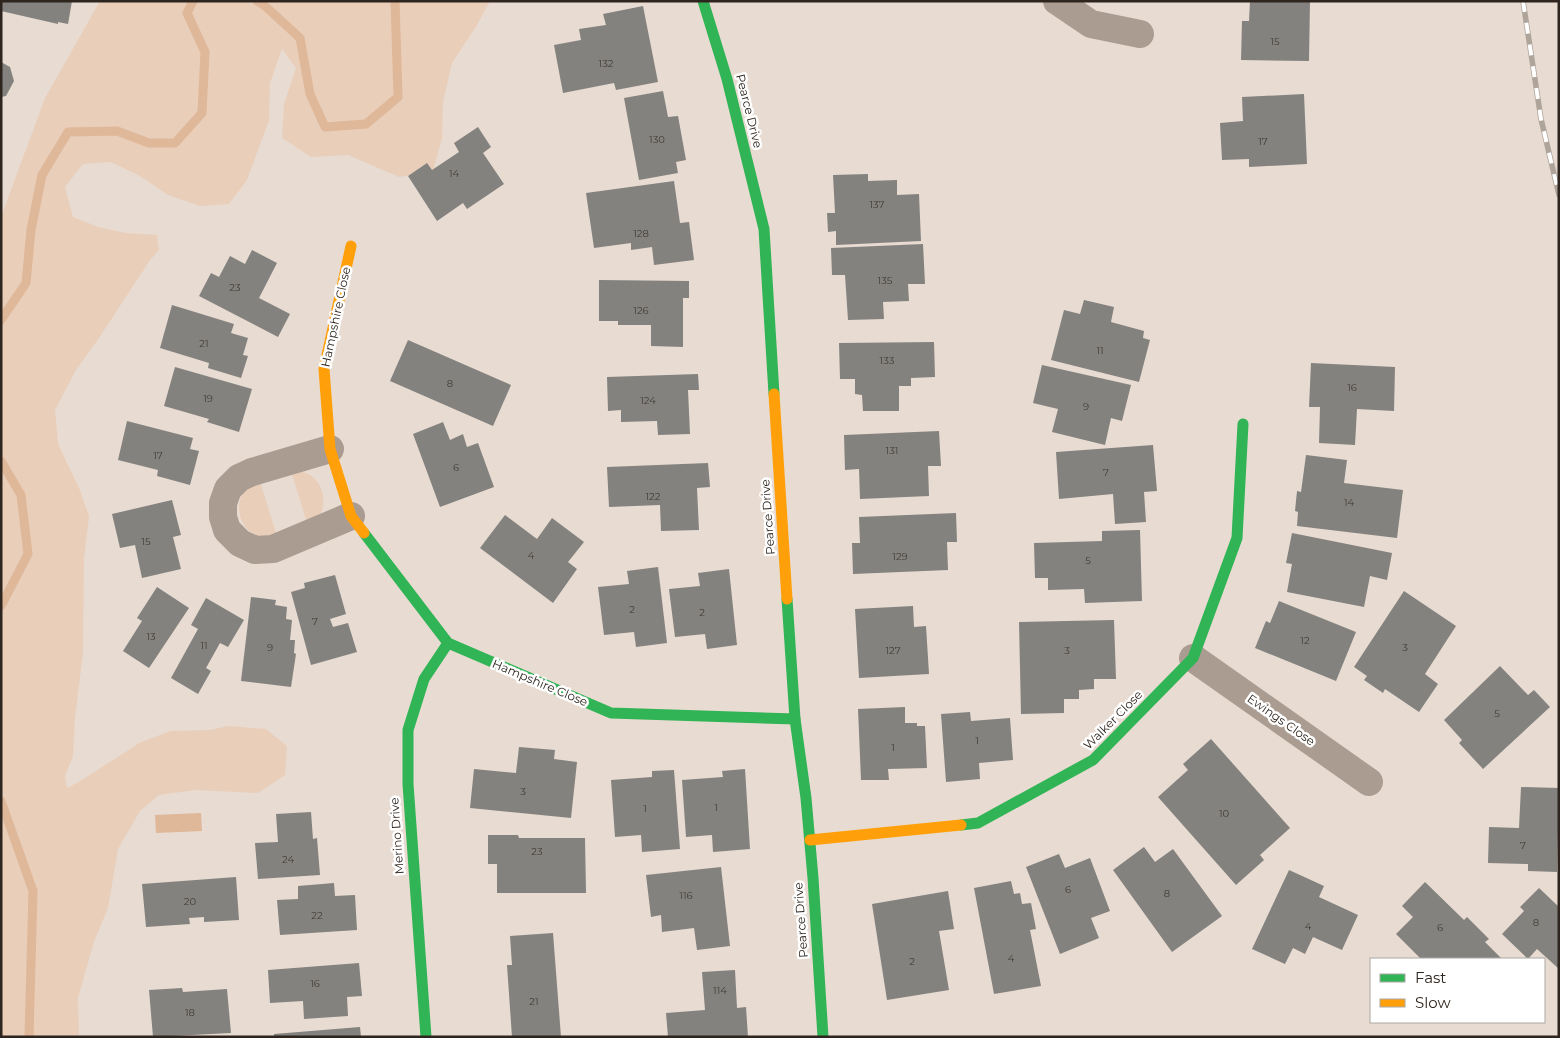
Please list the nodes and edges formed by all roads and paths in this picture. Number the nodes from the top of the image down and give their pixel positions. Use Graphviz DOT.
graph roads {
  1 [pos="703,1"];
  2 [pos="1057,1"];
  3 [pos="1140,34"];
  4 [pos="351,246"];
  5 [pos="1242,424"];
  6 [pos="330,449"];
  7 [pos="351,516"];
  8 [pos="448,643"];
  9 [pos="1193,658"];
  10 [pos="795,719"];
  11 [pos="1369,782"];
  12 [pos="810,840"];
  13 [pos="426,1037"];
  14 [pos="823,1037"];
  1 -- 10 [label="street, Pearce Drive"];
  2 -- 3 [label="street"];
  4 -- 6 [label="street, Hampshire Close"];
  5 -- 9 [label="street, Walker Close"];
  6 -- 7 [label="street, Hampshire Close"];
  6 -- 7 [label="street"];
  7 -- 8 [label="street, Hampshire Close"];
  8 -- 10 [label="street, Hampshire Close"];
  8 -- 13 [label="street, Merino Drive"];
  9 -- 11 [label="street, Ewings Close"];
  9 -- 12 [label="street, Walker Close"];
  10 -- 12 [label="street, Pearce Drive"];
  12 -- 14 [label="street, Pearce Drive"];
}
